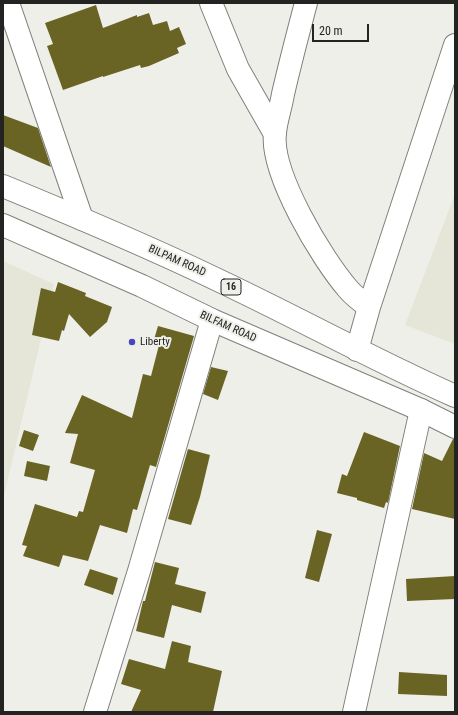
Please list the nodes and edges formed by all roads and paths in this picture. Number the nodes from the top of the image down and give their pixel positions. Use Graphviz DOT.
graph roads {
  1 [pos="8,3"];
  2 [pos="211,3"];
  3 [pos="306,3"];
  4 [pos="455,45"];
  5 [pos="275,134"];
  6 [pos="3,186"];
  7 [pos="82,219"];
  8 [pos="3,225"];
  9 [pos="369,307"];
  10 [pos="212,320"];
  11 [pos="357,350"];
  12 [pos="455,396"];
  13 [pos="421,410"];
  14 [pos="455,427"];
  15 [pos="95,712"];
  16 [pos="354,712"];
  1 -- 7 [label="street"];
  2 -- 5 [label="street"];
  3 -- 5 [label="street"];
  4 -- 9 [label="street"];
  5 -- 9 [label="street"];
  6 -- 7 [label="street, BILPAM ROAD / 16"];
  7 -- 11 [label="street, BILPAM ROAD / 16"];
  8 -- 10 [label="street, BILFAM ROAD"];
  9 -- 11 [label="street"];
  10 -- 13 [label="street, BILFAM ROAD"];
  10 -- 15 [label="street"];
  11 -- 12 [label="street, BILPAM ROAD / 16"];
  13 -- 14 [label="street, BILFAM ROAD"];
  13 -- 16 [label="street"];
}
